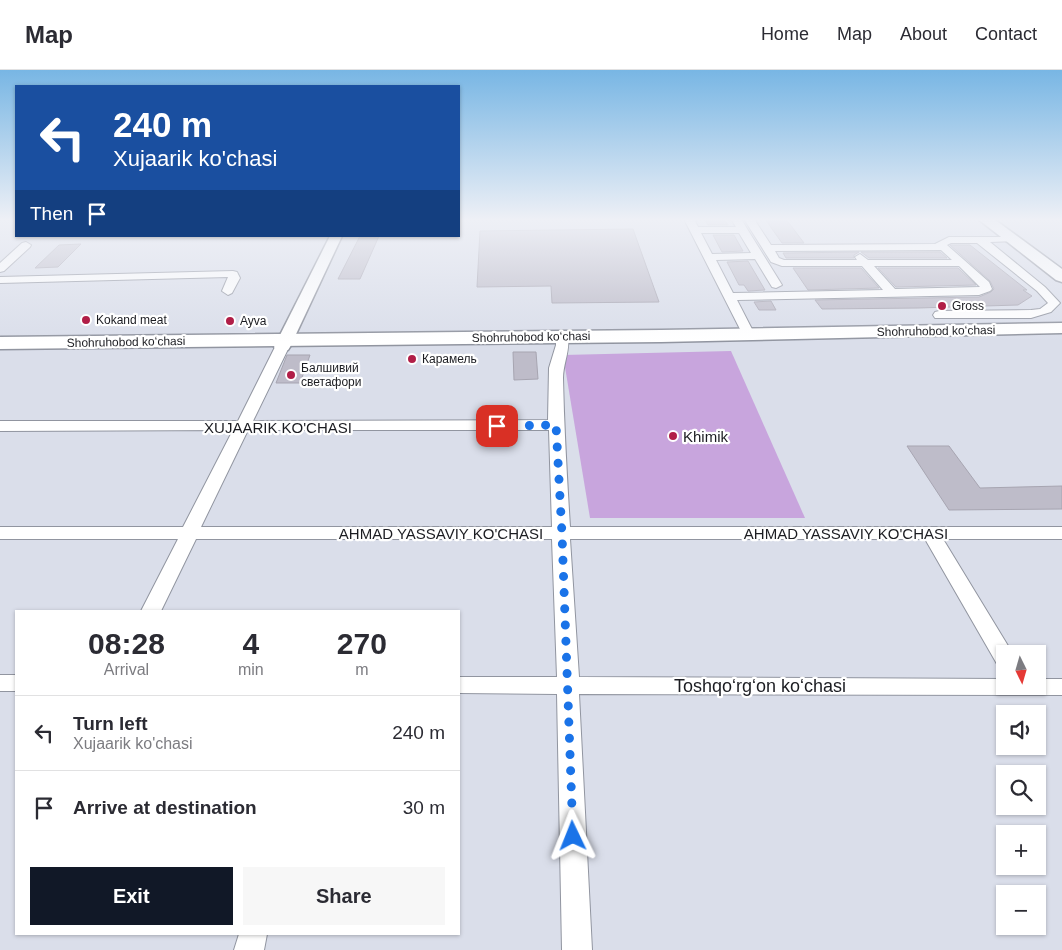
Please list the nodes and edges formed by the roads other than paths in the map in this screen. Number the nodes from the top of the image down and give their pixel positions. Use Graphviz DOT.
graph roads {
  1 [pos="10,260"];
  2 [pos="324,260"];
  3 [pos="710,260"];
  4 [pos="761,260"];
  5 [pos="775,260"];
  6 [pos="863,260"];
  7 [pos="958,260"];
  8 [pos="1005,260"];
  9 [pos="1040,260"];
  10 [pos="1046,265"];
  11 [pos="1062,266"];
  12 [pos="869,267"];
  13 [pos="966,267"];
  14 [pos="0,269"];
  15 [pos="792,271"];
  16 [pos="1062,277"];
  17 [pos="0,280"];
  18 [pos="776,285"];
  19 [pos="228,291"];
  20 [pos="890,292"];
  21 [pos="916,293"];
  22 [pos="730,297"];
  23 [pos="940,323"];
  24 [pos="1061,330"];
  25 [pos="748,335"];
  26 [pos="562,341"];
  27 [pos="0,343"];
  28 [pos="284,343"];
  29 [pos="0,351"];
  30 [pos="556,425"];
  31 [pos="0,426"];
  32 [pos="242,427"];
  33 [pos="191,532"];
  34 [pos="0,533"];
  35 [pos="931,533"];
  36 [pos="1062,533"];
  37 [pos="562,534"];
  38 [pos="152,610"];
  39 [pos="997,645"];
  40 [pos="0,683"];
  41 [pos="15,683"];
  42 [pos="460,685"];
  43 [pos="568,685"];
  44 [pos="996,686"];
  45 [pos="1046,687"];
  46 [pos="1062,687"];
  47 [pos="253,935"];
  48 [pos="249,950"];
  49 [pos="577,950"];
  1 -- 14 [label="street"];
  2 -- 28 [label="main road"];
  3 -- 22 [label="street"];
  4 -- 18 [label="street"];
  5 -- 12 [label="street"];
  6 -- 12 [label="street"];
  7 -- 13 [label="street"];
  8 -- 23 [label="street"];
  9 -- 10 [label="highway"];
  10 -- 11 [label="street"];
  10 -- 16 [label="highway"];
  12 -- 13 [label="street"];
  12 -- 15 [label="street"];
  12 -- 20 [label="street"];
  13 -- 21 [label="street"];
  17 -- 19 [label="street"];
  20 -- 21 [label="street"];
  20 -- 22 [label="street"];
  21 -- 23 [label="street"];
  22 -- 25 [label="street"];
  23 -- 24 [label="highway, Shohruhobod koʻchasi"];
  23 -- 25 [label="highway, Shohruhobod koʻchasi"];
  24 -- 26 [label="highway, Shohruhobod koʻchasi"];
  25 -- 26 [label="highway, Shohruhobod koʻchasi"];
  26 -- 28 [label="highway, Shohruhobod koʻchasi"];
  26 -- 30 [label="street"];
  27 -- 28 [label="highway, Shohruhobod koʻchasi"];
  28 -- 29 [label="highway, Shohruhobod koʻchasi"];
  28 -- 32 [label="street"];
  30 -- 32 [label="street, XUJAARIK KO'CHASI"];
  30 -- 37 [label="street"];
  31 -- 32 [label="street, XUJAARIK KO'CHASI"];
  32 -- 33 [label="street"];
  33 -- 34 [label="street, AHMAD YASSAVIY KO'CHASI"];
  33 -- 37 [label="street, AHMAD YASSAVIY KO'CHASI"];
  33 -- 38 [label="street"];
  35 -- 36 [label="street, AHMAD YASSAVIY KO'CHASI"];
  35 -- 37 [label="street, AHMAD YASSAVIY KO'CHASI"];
  35 -- 39 [label="street"];
  37 -- 43 [label="street"];
  40 -- 41 [label="street"];
  42 -- 43 [label="street, Toshqoʻrgʻon koʻchasi"];
  43 -- 44 [label="street, Toshqoʻrgʻon koʻchasi"];
  43 -- 49 [label="street"];
  45 -- 46 [label="street, Toshqoʻrgʻon koʻchasi"];
  47 -- 48 [label="street"];
}
